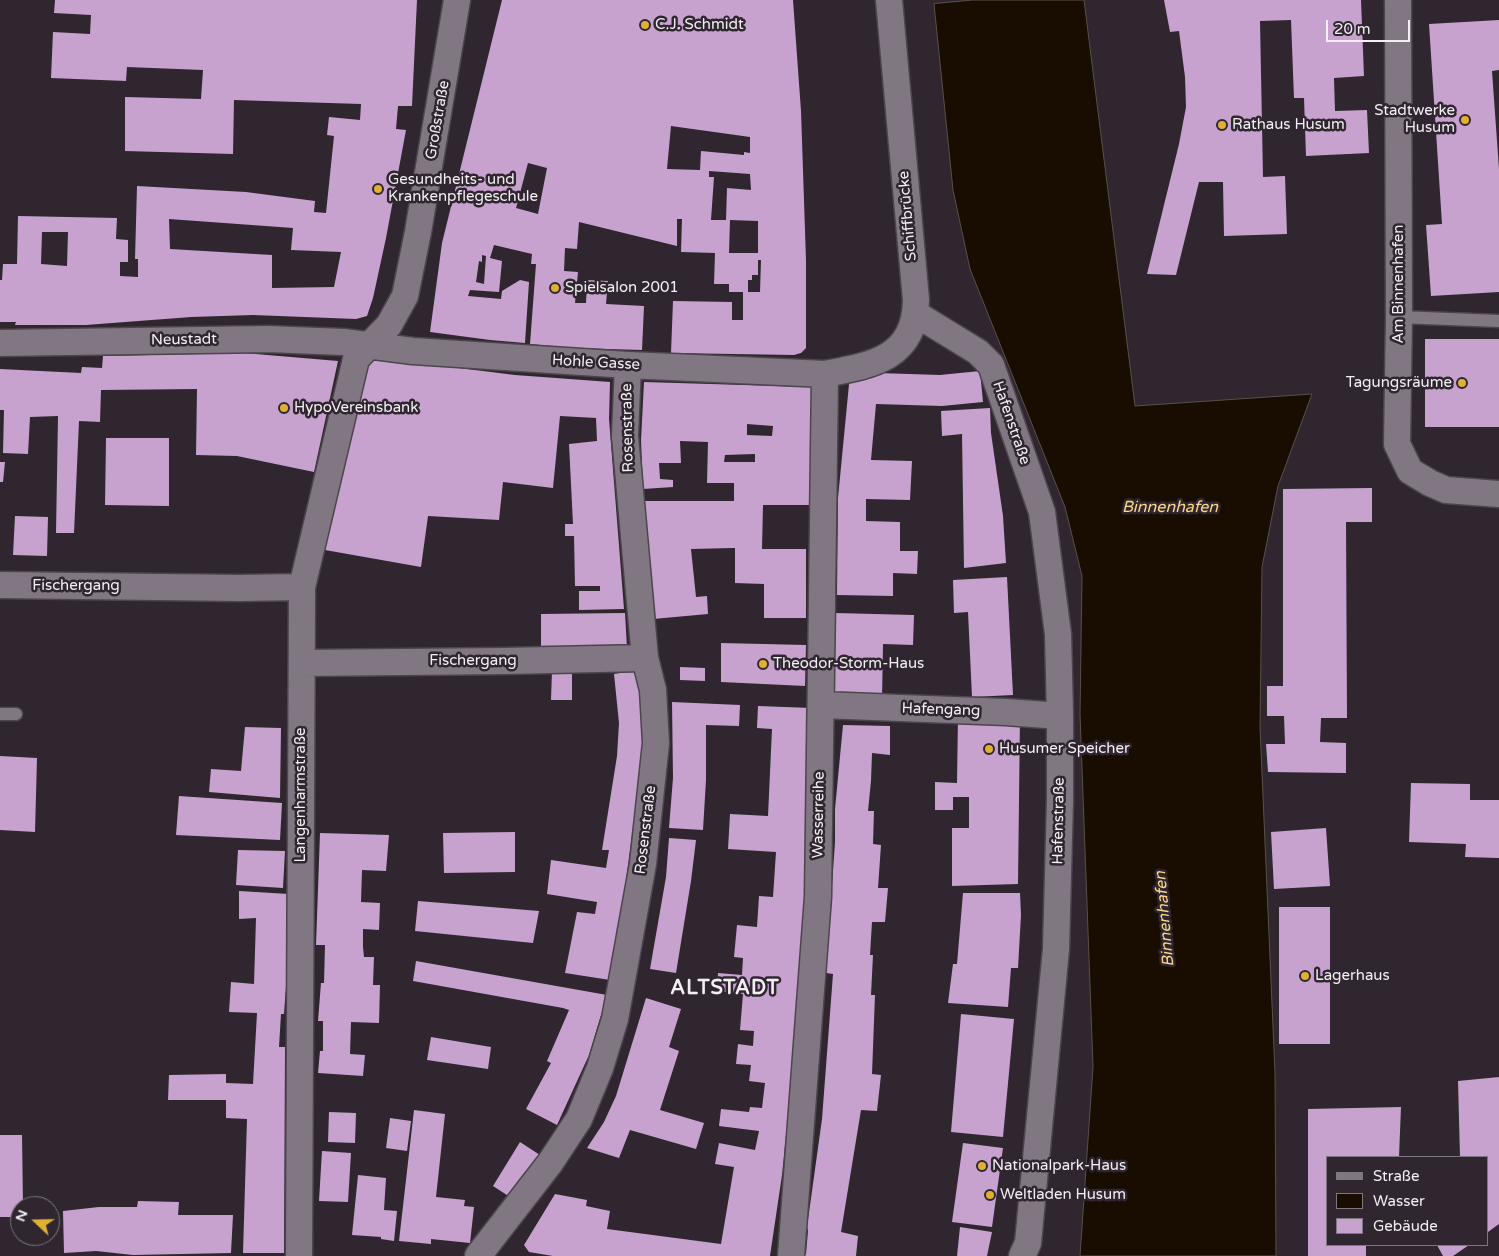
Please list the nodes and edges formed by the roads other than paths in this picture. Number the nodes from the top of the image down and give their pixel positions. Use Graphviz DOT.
graph roads {
  1 [pos="457,0"];
  2 [pos="889,0"];
  3 [pos="1398,0"];
  4 [pos="916,314"];
  5 [pos="1399,317"];
  6 [pos="1499,321"];
  7 [pos="0,342"];
  8 [pos="369,346"];
  9 [pos="628,365"];
  10 [pos="825,374"];
  11 [pos="1499,494"];
  12 [pos="0,585"];
  13 [pos="302,587"];
  14 [pos="645,658"];
  15 [pos="302,663"];
  16 [pos="822,705"];
  17 [pos="0,714"];
  18 [pos="16,714"];
  19 [pos="1060,716"];
  20 [pos="300,1256"];
  21 [pos="478,1256"];
  22 [pos="791,1256"];
  23 [pos="1022,1256"];
  1 -- 8 [label="street, Großstraße"];
  2 -- 4 [label="street, Schiffbrücke"];
  3 -- 5 [label="street, Am Binnenhafen"];
  4 -- 10 [label="street, Schiffbrücke"];
  4 -- 19 [label="street, Hafenstraße"];
  5 -- 6 [label="lane"];
  5 -- 11 [label="street, Am Binnenhafen"];
  7 -- 8 [label="street, Neustadt"];
  8 -- 9 [label="street, Hohle Gasse"];
  8 -- 13 [label="street, Langenharmstraße"];
  9 -- 10 [label="street, Hohle Gasse"];
  9 -- 14 [label="street, Rosenstraße"];
  10 -- 16 [label="street, Wasserreihe"];
  12 -- 13 [label="street, Fischergang"];
  13 -- 15 [label="street, Langenharmstraße"];
  14 -- 15 [label="street, Fischergang"];
  14 -- 21 [label="street, Rosenstraße"];
  15 -- 20 [label="street, Langenharmstraße"];
  16 -- 19 [label="street, Hafengang"];
  16 -- 22 [label="street, Wasserreihe"];
  17 -- 18 [label="lane"];
  19 -- 23 [label="street, Hafenstraße"];
}
